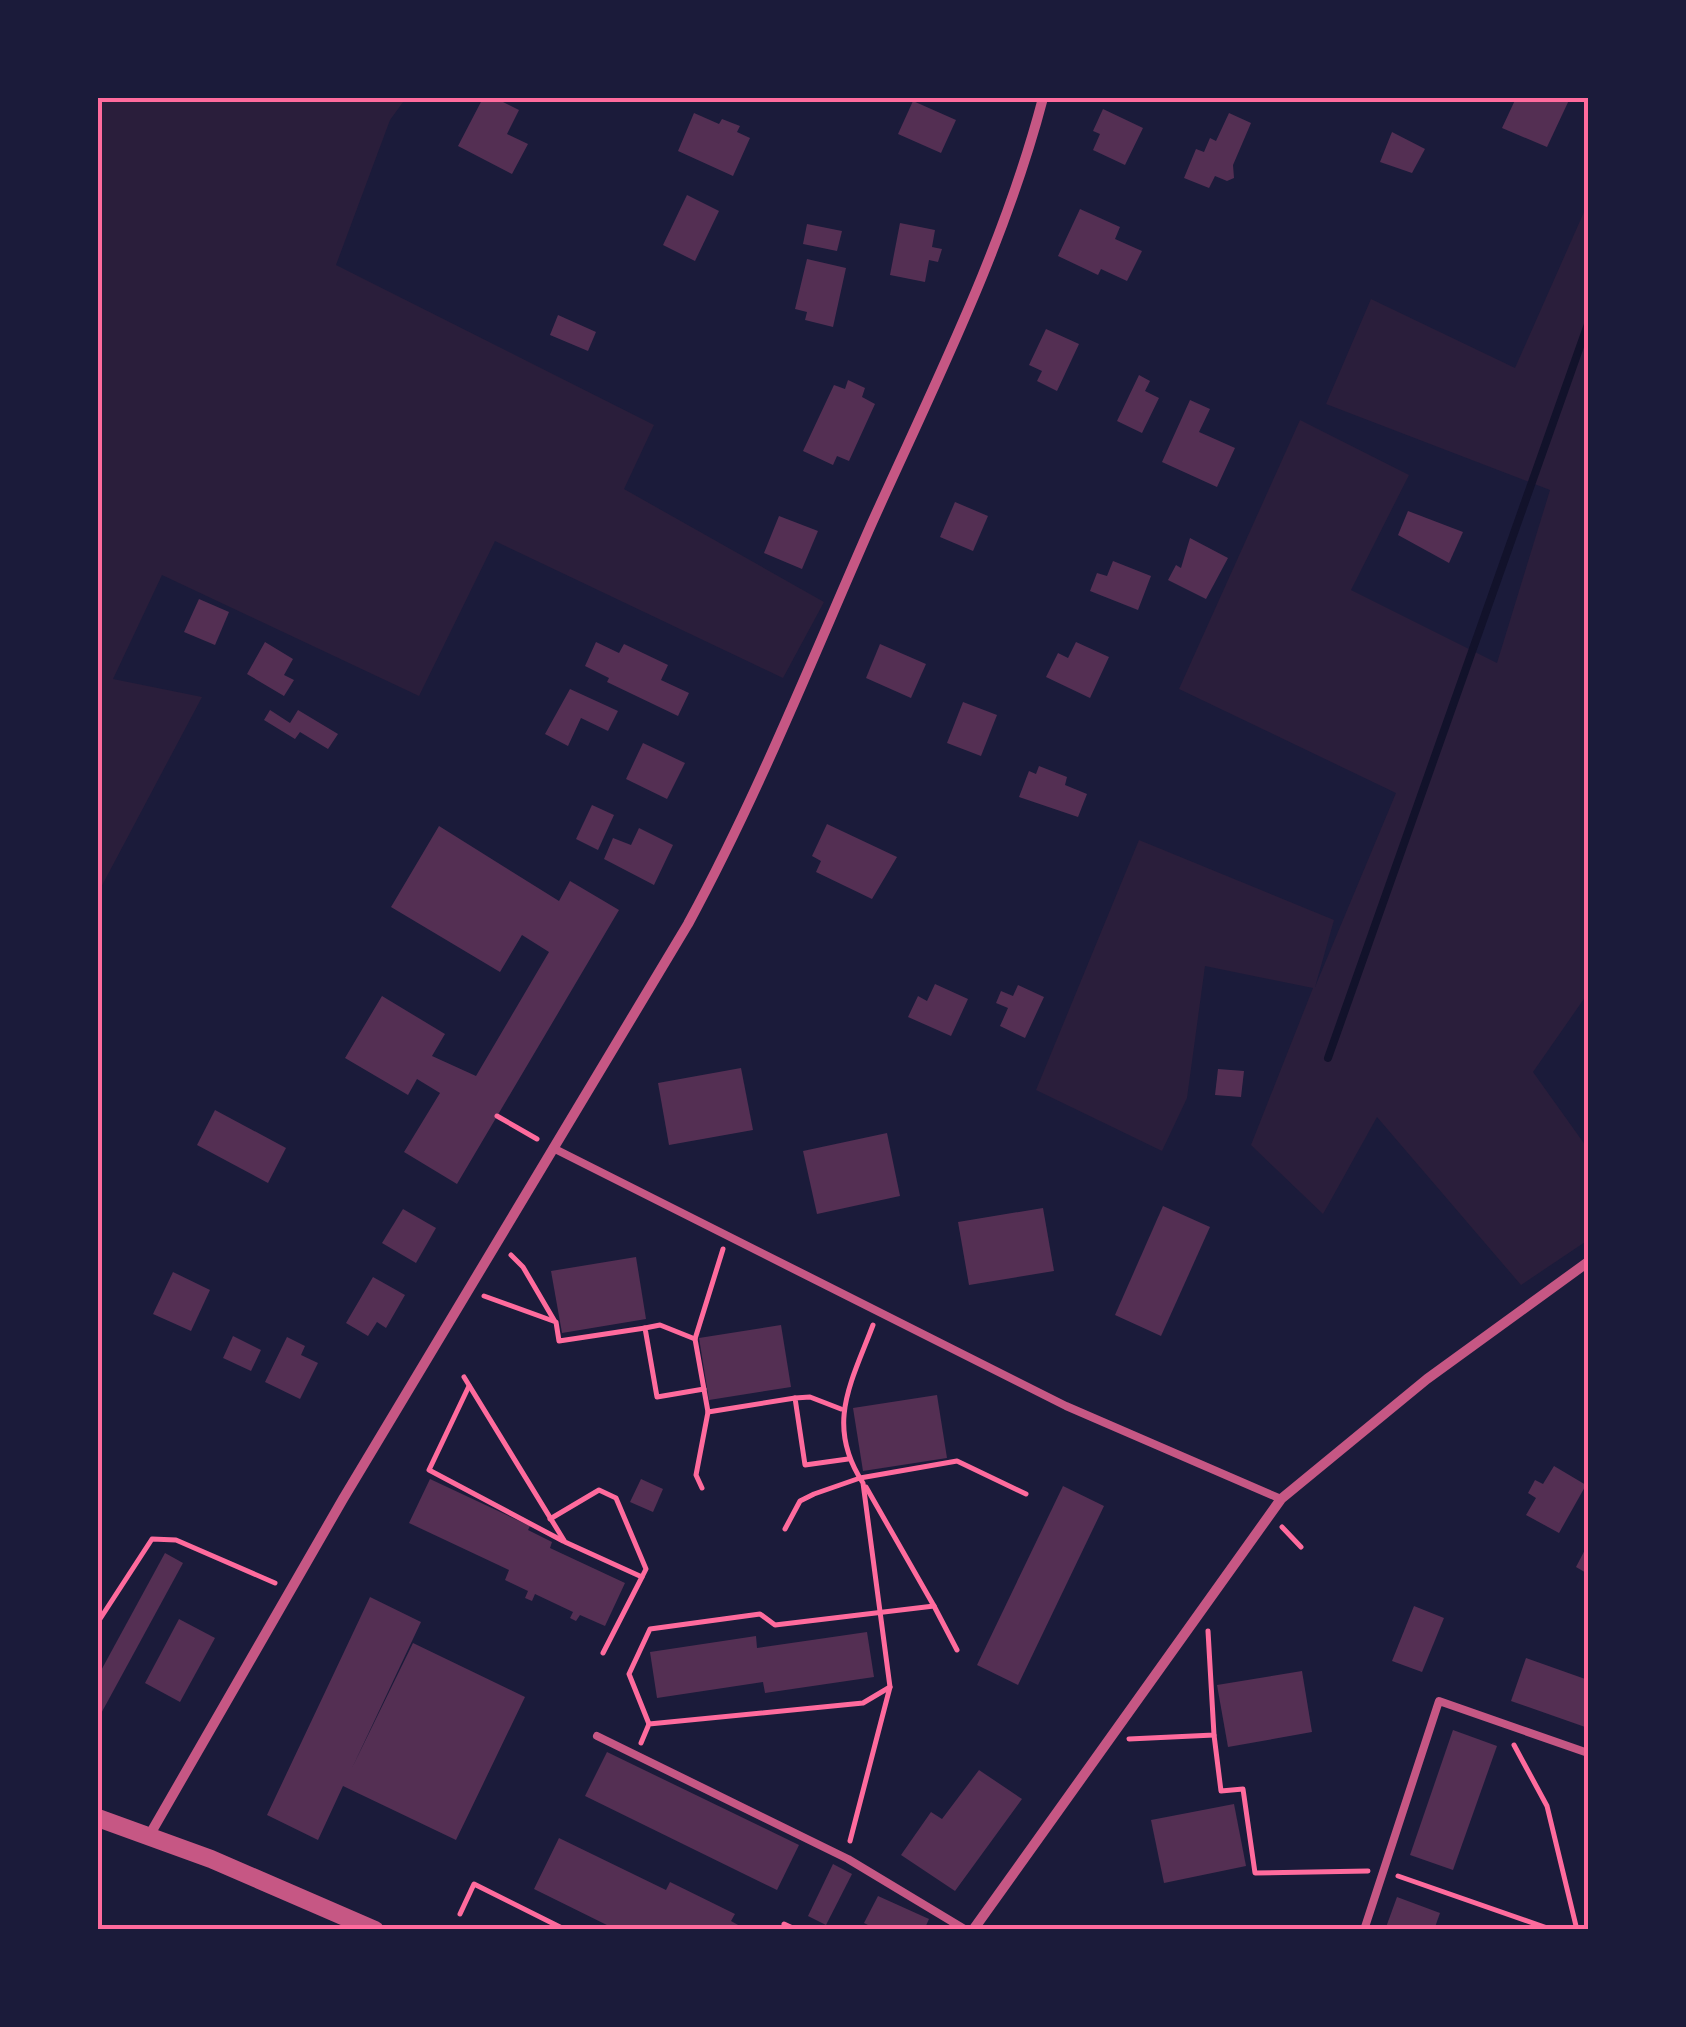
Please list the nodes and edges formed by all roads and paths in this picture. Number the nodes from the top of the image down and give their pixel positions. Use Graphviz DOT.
graph roads {
  1 [pos="1042,98"];
  2 [pos="497,1116"];
  3 [pos="553,1148"];
  4 [pos="727,1236"];
  5 [pos="498,1242"];
  6 [pos="1588,1262"];
  7 [pos="468,1291"];
  8 [pos="878,1311"];
  9 [pos="556,1322"];
  10 [pos="645,1328"];
  11 [pos="695,1339"];
  12 [pos="464,1377"];
  13 [pos="470,1386"];
  14 [pos="704,1388"];
  15 [pos="795,1398"];
  16 [pos="841,1409"];
  17 [pos="708,1412"];
  18 [pos="848,1459"];
  19 [pos="862,1481"];
  20 [pos="702,1488"];
  21 [pos="1026,1494"];
  22 [pos="1281,1499"];
  23 [pos="550,1519"];
  24 [pos="1279,1524"];
  25 [pos="785,1528"];
  26 [pos="565,1542"];
  27 [pos="1301,1546"];
  28 [pos="642,1577"];
  29 [pos="292,1588"];
  30 [pos="934,1606"];
  31 [pos="878,1609"];
  32 [pos="98,1622"];
  33 [pos="1208,1623"];
  34 [pos="956,1650"];
  35 [pos="603,1653"];
  36 [pos="890,1687"];
  37 [pos="1502,1722"];
  38 [pos="649,1724"];
  39 [pos="1214,1735"];
  40 [pos="598,1736"];
  41 [pos="1126,1740"];
  42 [pos="1588,1753"];
  43 [pos="637,1755"];
  44 [pos="98,1818"];
  45 [pos="149,1836"];
  46 [pos="848,1859"];
  47 [pos="1383,1870"];
  48 [pos="460,1914"];
  49 [pos="784,1924"];
  50 [pos="375,1930"];
  51 [pos="566,1930"];
  52 [pos="797,1930"];
  53 [pos="970,1930"];
  54 [pos="1364,1930"];
  55 [pos="1553,1930"];
  56 [pos="1577,1930"];
  1 -- 3 [label="street"];
  2 -- 3 [label="path"];
  3 -- 4 [label="lane"];
  3 -- 5 [label="street"];
  4 -- 8 [label="lane"];
  4 -- 11 [label="path"];
  5 -- 7 [label="street"];
  5 -- 9 [label="path"];
  6 -- 22 [label="street"];
  7 -- 9 [label="path"];
  7 -- 29 [label="street"];
  8 -- 16 [label="path"];
  8 -- 22 [label="lane"];
  9 -- 10 [label="path"];
  10 -- 11 [label="path"];
  10 -- 14 [label="path"];
  11 -- 14 [label="path"];
  12 -- 13 [label="path"];
  13 -- 23 [label="path"];
  13 -- 26 [label="path"];
  14 -- 17 [label="path"];
  15 -- 16 [label="path"];
  15 -- 17 [label="path"];
  15 -- 18 [label="path"];
  16 -- 18 [label="path"];
  17 -- 20 [label="path"];
  18 -- 19 [label="path"];
  19 -- 21 [label="path"];
  19 -- 25 [label="path"];
  19 -- 30 [label="path"];
  19 -- 31 [label="path"];
  22 -- 53 [label="street"];
  23 -- 26 [label="path"];
  23 -- 28 [label="path"];
  24 -- 27 [label="path"];
  26 -- 28 [label="path"];
  28 -- 35 [label="path"];
  29 -- 32 [label="path"];
  29 -- 45 [label="street"];
  30 -- 31 [label="path"];
  30 -- 34 [label="path"];
  31 -- 36 [label="path"];
  31 -- 38 [label="path"];
  33 -- 39 [label="path"];
  36 -- 38 [label="path"];
  36 -- 46 [label="path"];
  37 -- 42 [label="lane"];
  37 -- 47 [label="lane"];
  37 -- 56 [label="path"];
  38 -- 43 [label="path"];
  39 -- 41 [label="path"];
  39 -- 47 [label="path"];
  40 -- 43 [label="lane"];
  43 -- 46 [label="lane"];
  44 -- 45 [label="street"];
  45 -- 50 [label="street"];
  46 -- 53 [label="lane"];
  47 -- 54 [label="lane"];
  47 -- 55 [label="path"];
  48 -- 51 [label="path"];
  49 -- 52 [label="path"];
}
